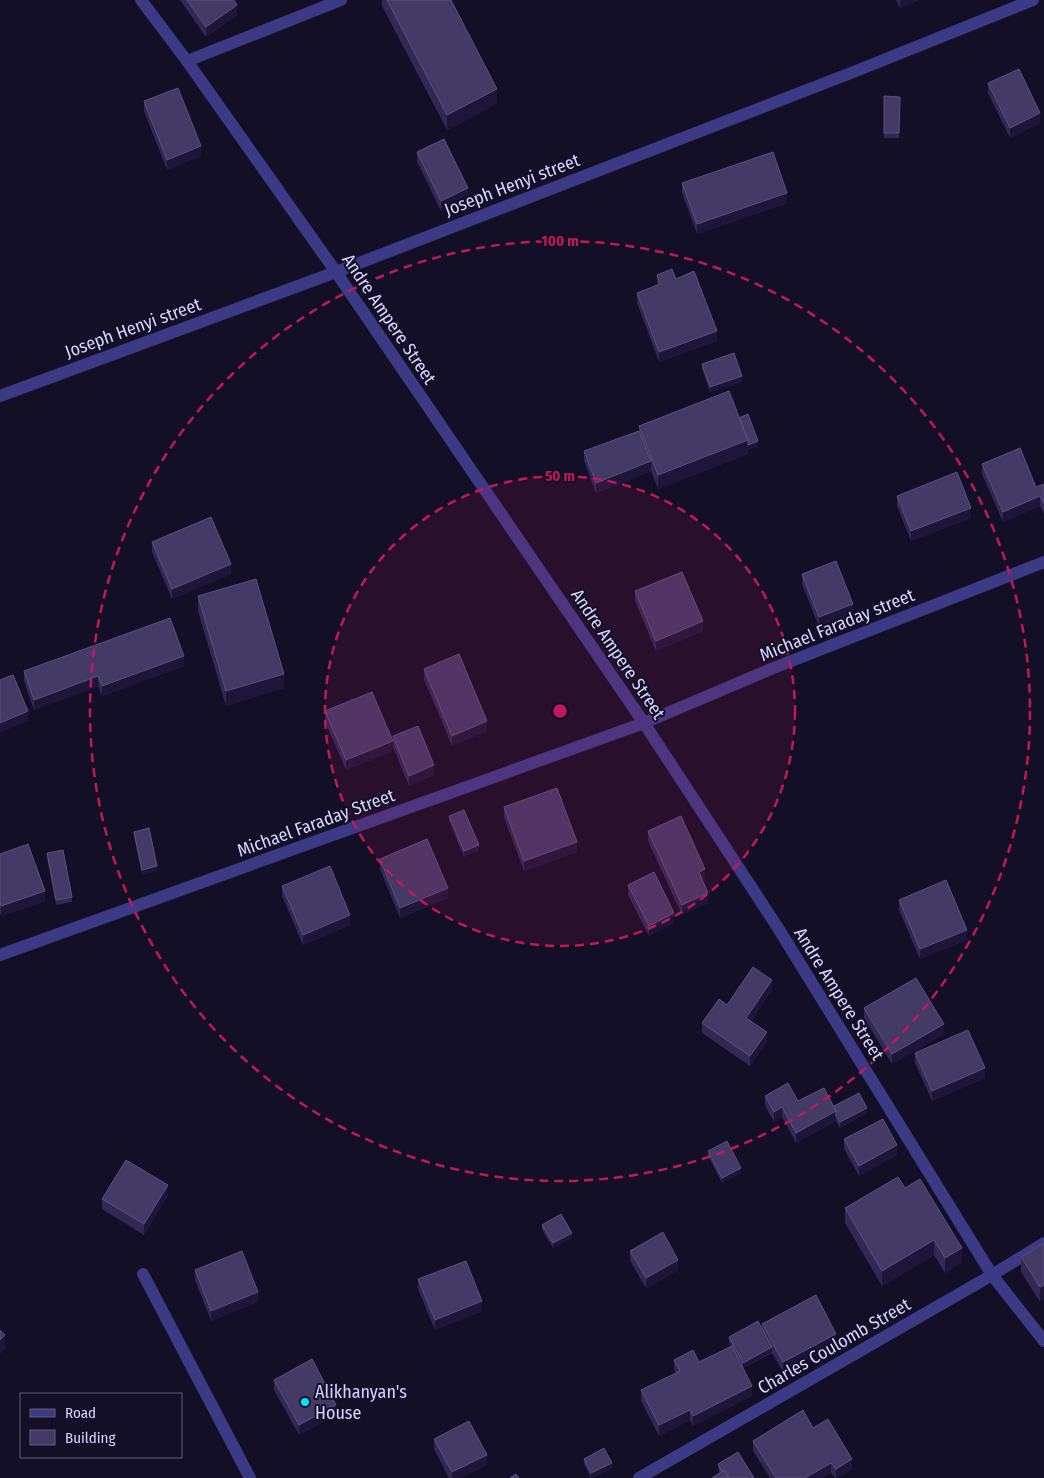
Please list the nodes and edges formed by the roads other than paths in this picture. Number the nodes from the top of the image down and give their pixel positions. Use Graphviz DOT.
graph roads {
  1 [pos="141,0"];
  2 [pos="340,0"];
  3 [pos="1033,0"];
  4 [pos="187,60"];
  5 [pos="336,272"];
  6 [pos="0,396"];
  7 [pos="1044,562"];
  8 [pos="644,723"];
  9 [pos="0,955"];
  10 [pos="1044,1242"];
  11 [pos="143,1274"];
  12 [pos="992,1275"];
  13 [pos="1044,1341"];
  14 [pos="250,1478"];
  15 [pos="639,1478"];
  1 -- 4 [label="street, Andre Ampere Street"];
  2 -- 4 [label="street"];
  3 -- 5 [label="street, Joseph Henyi street"];
  4 -- 5 [label="street, Andre Ampere Street"];
  5 -- 6 [label="street, Joseph Henyi street"];
  5 -- 8 [label="street, Andre Ampere Street"];
  7 -- 8 [label="street, Michael Faraday street"];
  8 -- 9 [label="street, Michael Faraday Street"];
  8 -- 12 [label="street, Andre Ampere Street"];
  10 -- 12 [label="street, Charles Coulomb Street"];
  11 -- 14 [label="street"];
  12 -- 13 [label="street, Andre Ampere Street"];
  12 -- 15 [label="street, Charles Coulomb Street"];
}
